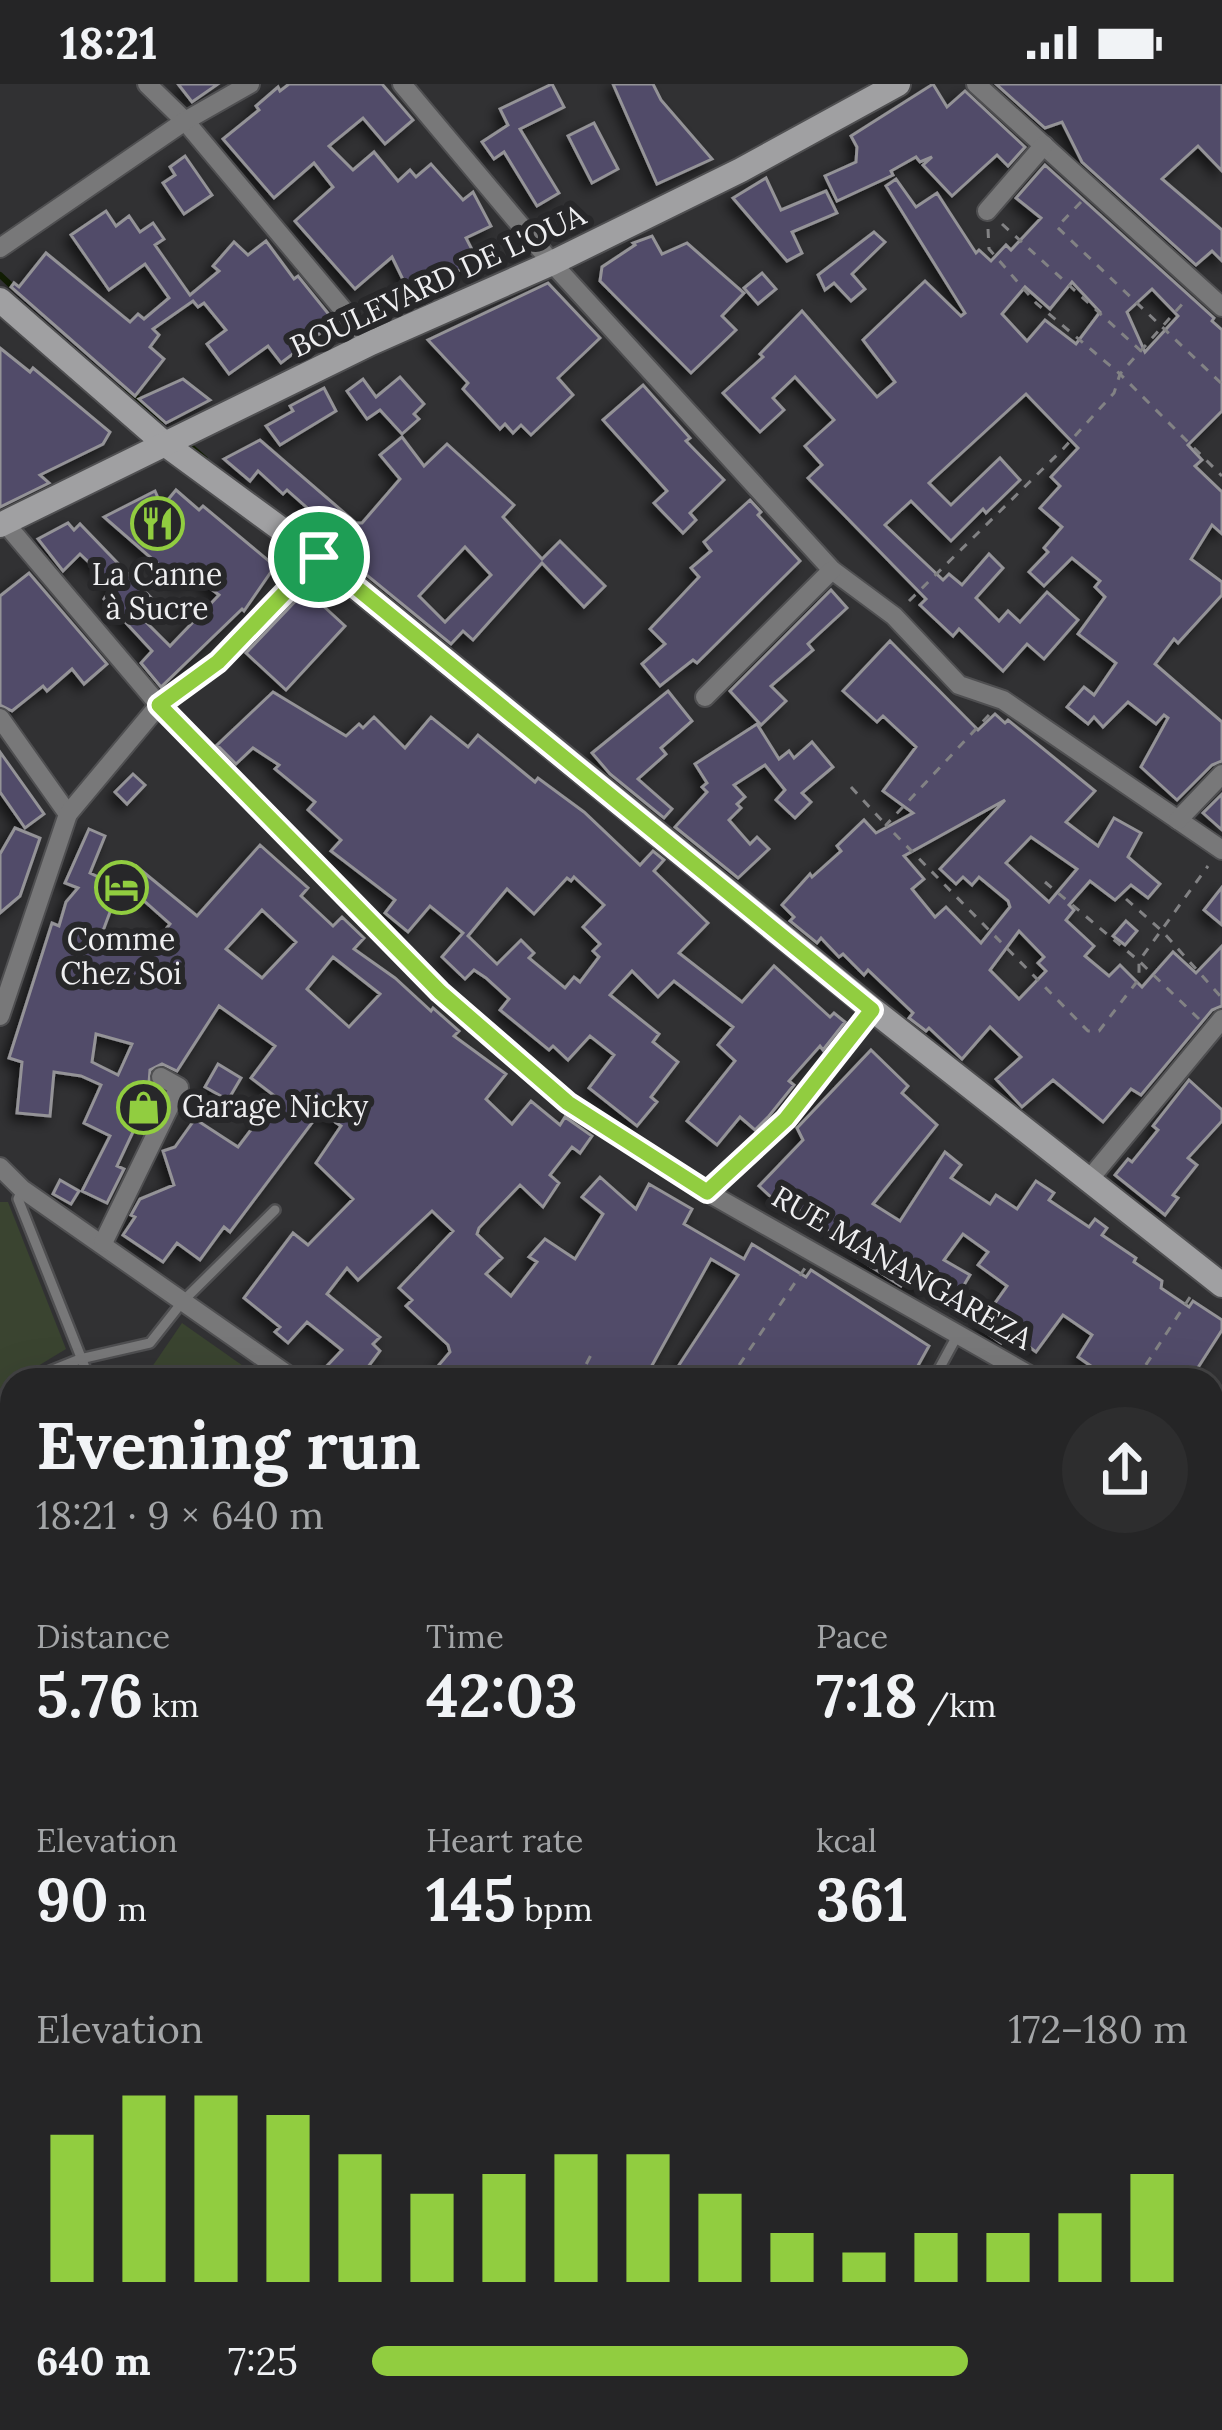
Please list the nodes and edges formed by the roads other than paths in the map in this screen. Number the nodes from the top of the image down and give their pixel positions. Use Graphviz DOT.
graph roads {
  1 [pos="147,84"];
  2 [pos="250,84"];
  3 [pos="402,84"];
  4 [pos="898,84"];
  5 [pos="976,84"];
  6 [pos="185,121"];
  7 [pos="1044,145"];
  8 [pos="987,211"];
  9 [pos="0,248"];
  10 [pos="552,263"];
  11 [pos="0,300"];
  12 [pos="1222,308"];
  13 [pos="371,343"];
  14 [pos="165,445"];
  15 [pos="3,524"];
  16 [pos="319,557"];
  17 [pos="832,570"];
  18 [pos="705,698"];
  19 [pos="159,705"];
  20 [pos="0,718"];
  21 [pos="1222,774"];
  22 [pos="68,814"];
  23 [pos="1178,820"];
  24 [pos="1221,849"];
  25 [pos="872,1010"];
  26 [pos="0,1016"];
  27 [pos="1217,1025"];
  28 [pos="160,1077"];
  29 [pos="0,1167"];
  30 [pos="1087,1182"];
  31 [pos="22,1190"];
  32 [pos="707,1192"];
  33 [pos="275,1210"];
  34 [pos="103,1243"];
  35 [pos="1214,1279"];
  36 [pos="183,1301"];
  37 [pos="957,1336"];
  38 [pos="80,1359"];
  39 [pos="58,1368"];
  40 [pos="84,1368"];
  41 [pos="279,1368"];
  42 [pos="940,1368"];
  43 [pos="1016,1368"];
  1 -- 6 [label="street"];
  2 -- 6 [label="street"];
  3 -- 10 [label="street"];
  4 -- 10 [label="street, BOULEVARD DE L'OUA"];
  5 -- 7 [label="street"];
  6 -- 9 [label="street"];
  6 -- 13 [label="street"];
  7 -- 8 [label="street"];
  7 -- 12 [label="street"];
  10 -- 13 [label="street, BOULEVARD DE L'OUA"];
  10 -- 17 [label="street"];
  11 -- 14 [label="street"];
  13 -- 14 [label="street, BOULEVARD DE L'OUA"];
  14 -- 15 [label="street, BOULEVARD DE L'OUA"];
  14 -- 16 [label="street"];
  15 -- 19 [label="street, RUE MANANGAREZA"];
  16 -- 19 [label="street"];
  16 -- 25 [label="street"];
  17 -- 18 [label="street"];
  17 -- 23 [label="street"];
  19 -- 22 [label="street"];
  19 -- 32 [label="street, RUE MANANGAREZA"];
  20 -- 22 [label="street"];
  21 -- 23 [label="street"];
  22 -- 26 [label="street"];
  23 -- 24 [label="street"];
  25 -- 30 [label="street"];
  25 -- 32 [label="street"];
  27 -- 30 [label="street"];
  28 -- 34 [label="street"];
  29 -- 31 [label="street"];
  30 -- 35 [label="street"];
  31 -- 34 [label="street"];
  31 -- 38 [label="lane"];
  32 -- 37 [label="street, RUE MANANGAREZA"];
  33 -- 36 [label="lane"];
  34 -- 36 [label="street"];
  36 -- 38 [label="lane"];
  36 -- 41 [label="street"];
  37 -- 42 [label="lane"];
  37 -- 43 [label="street, RUE MANANGAREZA"];
  38 -- 39 [label="lane"];
  38 -- 40 [label="lane"];
}
